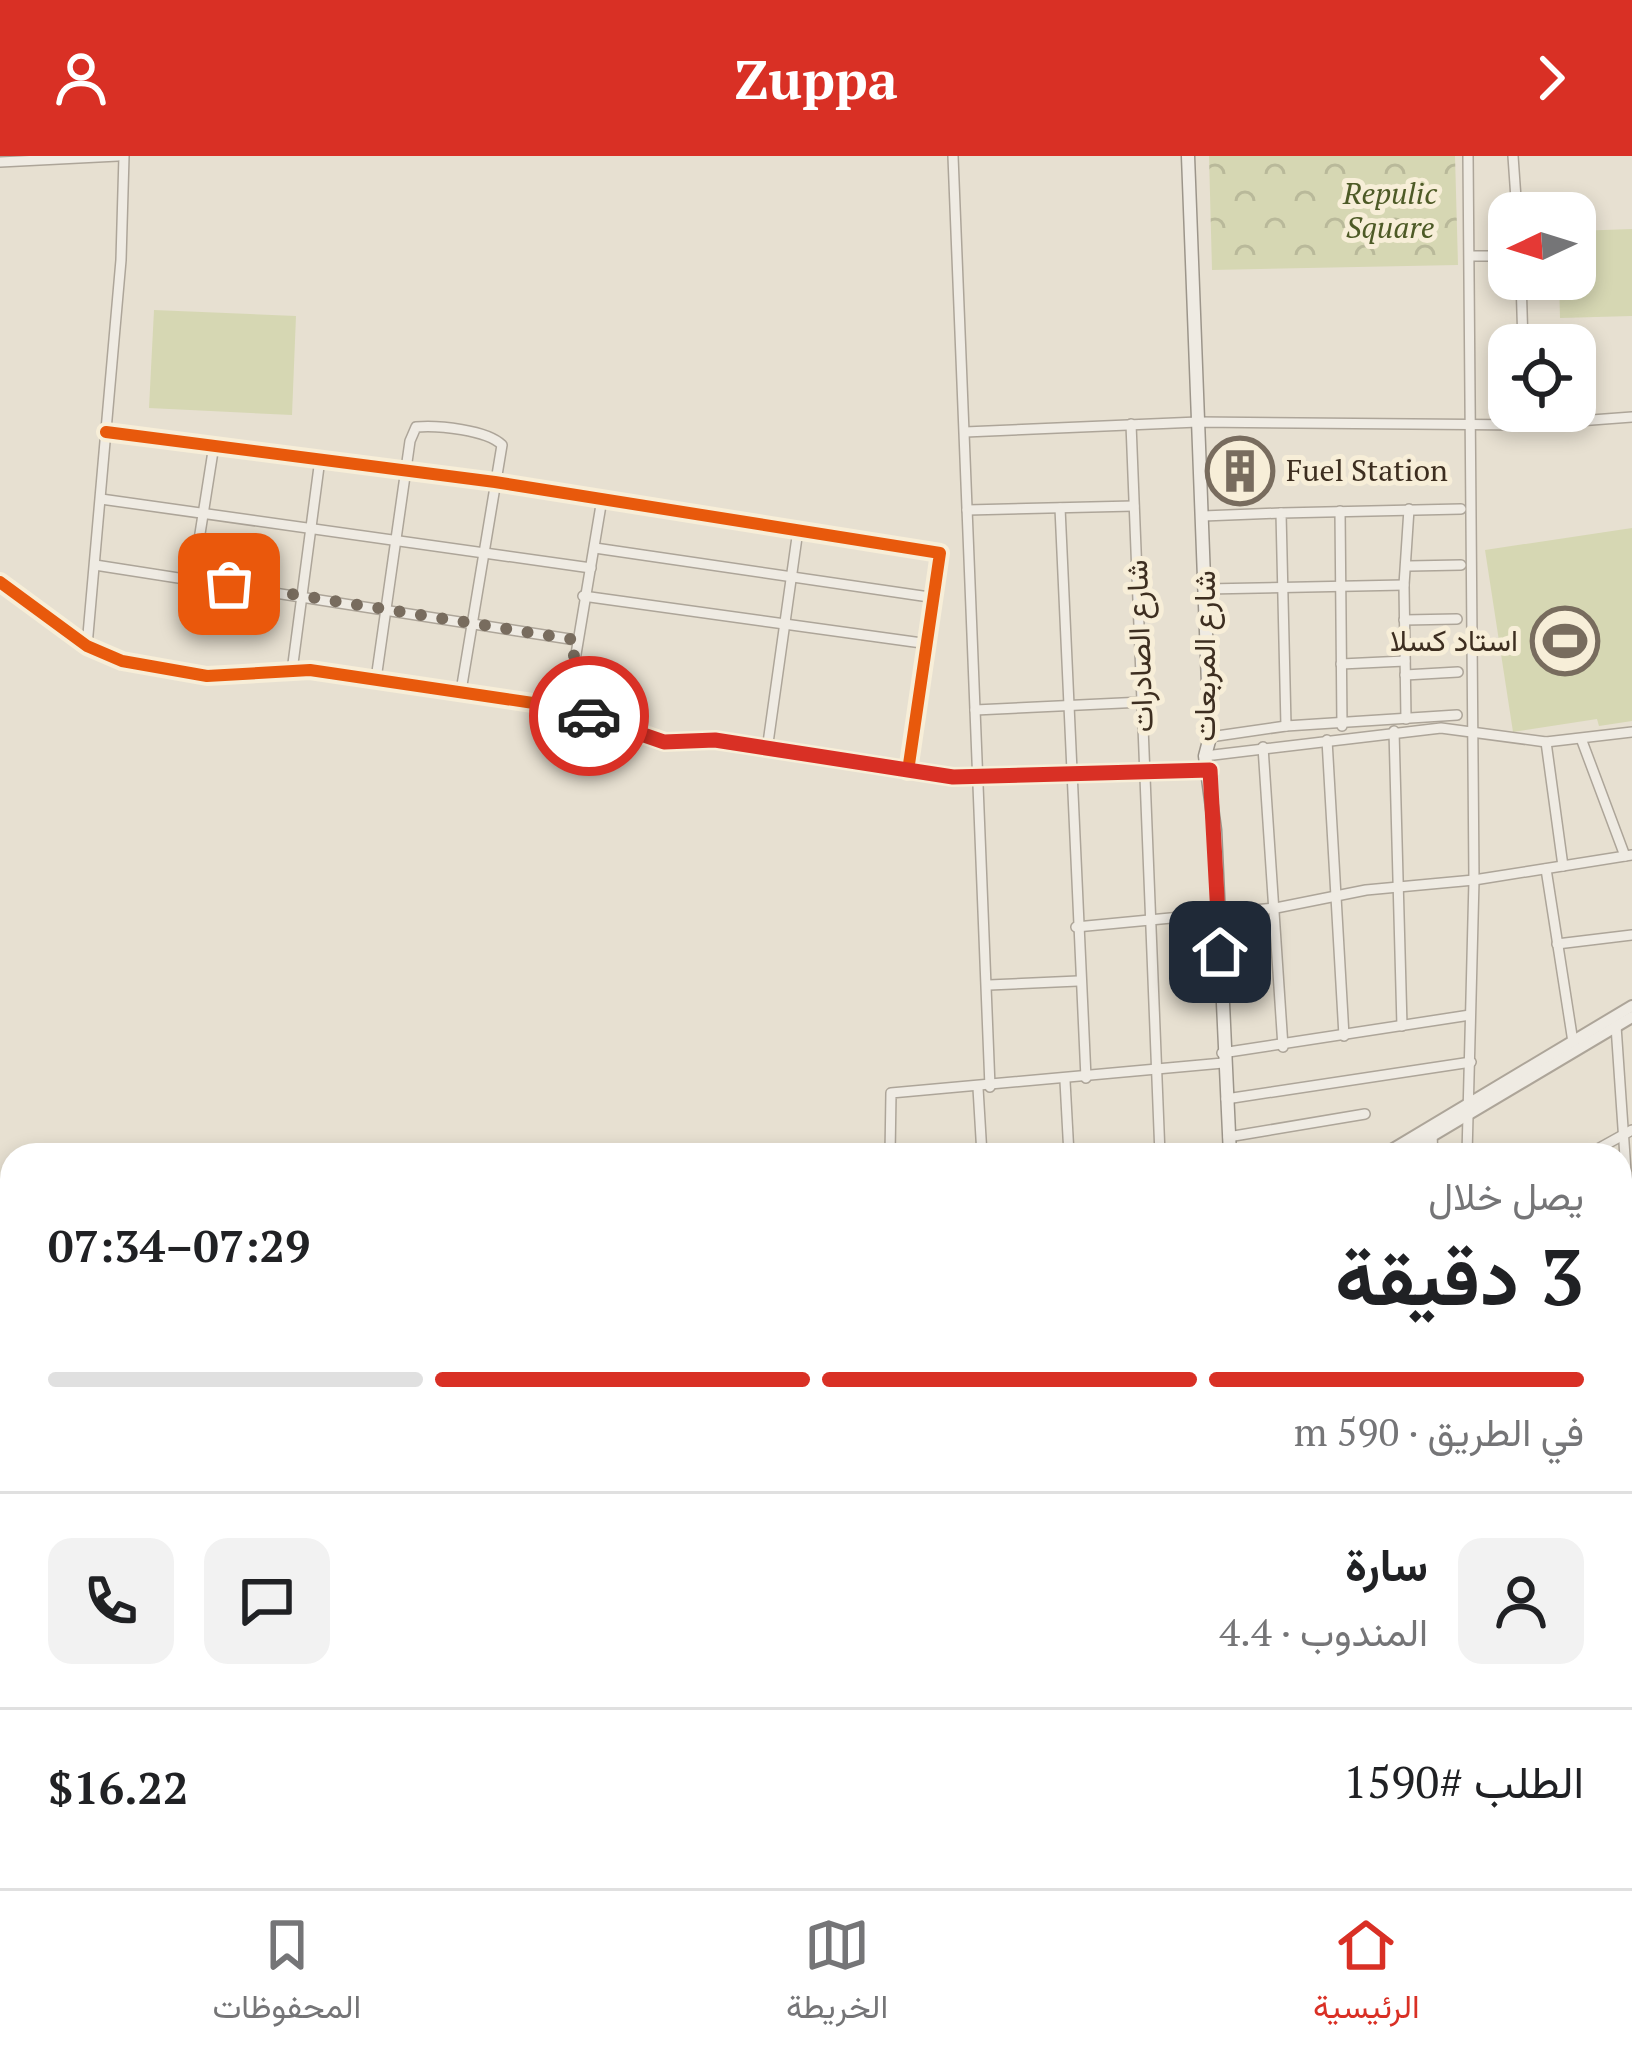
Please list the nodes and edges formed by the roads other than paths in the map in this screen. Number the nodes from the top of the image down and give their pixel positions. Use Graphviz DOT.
graph roads {
  1 [pos="121,156"];
  2 [pos="953,156"];
  3 [pos="1188,156"];
  4 [pos="1468,156"];
  5 [pos="1513,156"];
  6 [pos="46,158"];
  7 [pos="0,163"];
  8 [pos="1516,192"];
  9 [pos="1470,256"];
  10 [pos="1488,256"];
  11 [pos="1632,418"];
  12 [pos="1596,420"];
  13 [pos="1198,422"];
  14 [pos="1131,424"];
  15 [pos="1470,426"];
  16 [pos="1488,426"];
  17 [pos="106,432"];
  18 [pos="965,432"];
  19 [pos="214,445"];
  20 [pos="320,459"];
  21 [pos="407,470"];
  22 [pos="495,482"];
  23 [pos="602,499"];
  24 [pos="101,500"];
  25 [pos="1134,506"];
  26 [pos="1060,508"];
  27 [pos="967,509"];
  28 [pos="1409,509"];
  29 [pos="1461,509"];
  30 [pos="1340,511"];
  31 [pos="1282,513"];
  32 [pos="203,514"];
  33 [pos="1203,516"];
  34 [pos="310,530"];
  35 [pos="798,530"];
  36 [pos="397,542"];
  37 [pos="595,548"];
  38 [pos="484,555"];
  39 [pos="94,565"];
  40 [pos="1461,565"];
  41 [pos="1409,566"];
  42 [pos="591,568"];
  43 [pos="791,577"];
  44 [pos="193,578"];
  45 [pos="0,582"];
  46 [pos="1404,585"];
  47 [pos="1283,586"];
  48 [pos="1341,586"];
  49 [pos="1206,589"];
  50 [pos="302,596"];
  51 [pos="583,596"];
  52 [pos="936,598"];
  53 [pos="386,608"];
  54 [pos="1457,619"];
  55 [pos="1405,620"];
  56 [pos="472,622"];
  57 [pos="784,623"];
  58 [pos="576,640"];
  59 [pos="929,644"];
  60 [pos="87,646"];
  61 [pos="1405,661"];
  62 [pos="1341,664"];
  63 [pos="292,670"];
  64 [pos="1458,672"];
  65 [pos="1405,675"];
  66 [pos="376,679"];
  67 [pos="461,691"];
  68 [pos="1142,702"];
  69 [pos="1070,705"];
  70 [pos="567,708"];
  71 [pos="975,710"];
  72 [pos="1457,715"];
  73 [pos="1406,719"];
  74 [pos="1286,726"];
  75 [pos="1342,726"];
  76 [pos="1394,730"];
  77 [pos="1474,731"];
  78 [pos="1632,732"];
  79 [pos="1210,737"];
  80 [pos="1327,740"];
  81 [pos="1582,741"];
  82 [pos="1546,742"];
  83 [pos="1263,748"];
  84 [pos="767,750"];
  85 [pos="1208,763"];
  86 [pos="908,771"];
  87 [pos="1145,772"];
  88 [pos="1072,773"];
  89 [pos="979,779"];
  90 [pos="1629,855"];
  91 [pos="1563,866"];
  92 [pos="1546,868"];
  93 [pos="1474,880"];
  94 [pos="1397,887"];
  95 [pos="1336,895"];
  96 [pos="1276,908"];
  97 [pos="1217,913"];
  98 [pos="1152,923"];
  99 [pos="1076,927"];
  100 [pos="1632,935"];
  101 [pos="1558,944"];
  102 [pos="1078,981"];
  103 [pos="989,985"];
  104 [pos="1632,1006"];
  105 [pos="1470,1015"];
  106 [pos="1632,1017"];
  107 [pos="1402,1026"];
  108 [pos="1616,1027"];
  109 [pos="1344,1036"];
  110 [pos="1573,1042"];
  111 [pos="1283,1047"];
  112 [pos="1223,1058"];
  113 [pos="1471,1062"];
  114 [pos="1156,1067"];
  115 [pos="1086,1078"];
  116 [pos="1065,1081"];
  117 [pos="984,1088"];
  118 [pos="1226,1100"];
  119 [pos="1466,1109"];
  120 [pos="1365,1114"];
  121 [pos="1628,1133"];
  122 [pos="1432,1136"];
  123 [pos="1228,1137"];
  124 [pos="890,1143"];
  125 [pos="982,1143"];
  126 [pos="1069,1143"];
  127 [pos="1159,1143"];
  128 [pos="1229,1143"];
  129 [pos="1410,1143"];
  130 [pos="1416,1143"];
  131 [pos="1432,1143"];
  132 [pos="1467,1143"];
  1 -- 6 [label="street"];
  1 -- 17 [label="street"];
  2 -- 18 [label="street"];
  3 -- 13 [label="main road, شارع المربعات"];
  4 -- 9 [label="street"];
  5 -- 8 [label="street"];
  6 -- 7 [label="street"];
  9 -- 10 [label="street"];
  9 -- 15 [label="street"];
  11 -- 12 [label="street"];
  13 -- 14 [label="street"];
  13 -- 15 [label="street"];
  13 -- 33 [label="main road, شارع المربعات"];
  14 -- 18 [label="street"];
  14 -- 25 [label="street, شارع الصادرات"];
  15 -- 16 [label="street"];
  15 -- 77 [label="street"];
  17 -- 19 [label="street"];
  17 -- 24 [label="street"];
  18 -- 27 [label="street"];
  19 -- 20 [label="street"];
  19 -- 32 [label="street"];
  20 -- 21 [label="street"];
  20 -- 34 [label="street"];
  21 -- 22 [label="street"];
  21 -- 22 [label="street"];
  21 -- 36 [label="street"];
  22 -- 23 [label="street"];
  22 -- 38 [label="street"];
  23 -- 35 [label="street"];
  23 -- 37 [label="street"];
  24 -- 32 [label="street"];
  24 -- 39 [label="street"];
  25 -- 26 [label="street"];
  25 -- 68 [label="street, شارع الصادرات"];
  26 -- 27 [label="street"];
  26 -- 69 [label="street"];
  27 -- 71 [label="street"];
  28 -- 29 [label="street"];
  28 -- 30 [label="street"];
  28 -- 41 [label="street"];
  30 -- 31 [label="street"];
  30 -- 48 [label="street"];
  31 -- 33 [label="street"];
  31 -- 47 [label="street"];
  32 -- 34 [label="street"];
  32 -- 44 [label="street"];
  33 -- 49 [label="main road, شارع المربعات"];
  34 -- 36 [label="street"];
  34 -- 50 [label="street"];
  35 -- 43 [label="street"];
  35 -- 52 [label="street"];
  36 -- 38 [label="street"];
  36 -- 53 [label="street"];
  37 -- 42 [label="street"];
  37 -- 43 [label="street"];
  38 -- 42 [label="street"];
  38 -- 56 [label="street"];
  39 -- 44 [label="street"];
  39 -- 60 [label="street"];
  40 -- 41 [label="street"];
  41 -- 46 [label="street"];
  42 -- 51 [label="street"];
  43 -- 52 [label="street"];
  43 -- 57 [label="street"];
  44 -- 50 [label="street"];
  45 -- 60 [label="street"];
  46 -- 48 [label="street"];
  46 -- 55 [label="street"];
  47 -- 48 [label="street"];
  47 -- 49 [label="street"];
  47 -- 74 [label="street"];
  48 -- 62 [label="street"];
  49 -- 79 [label="main road, شارع المربعات"];
  50 -- 53 [label="street"];
  50 -- 63 [label="street"];
  51 -- 57 [label="street"];
  51 -- 58 [label="street"];
  52 -- 59 [label="street"];
  53 -- 56 [label="street"];
  53 -- 66 [label="street"];
  54 -- 55 [label="street"];
  55 -- 61 [label="street"];
  56 -- 58 [label="street"];
  56 -- 67 [label="street"];
  57 -- 59 [label="street"];
  57 -- 84 [label="street"];
  58 -- 70 [label="street"];
  59 -- 86 [label="street"];
  60 -- 63 [label="street"];
  61 -- 62 [label="street"];
  61 -- 65 [label="street"];
  62 -- 75 [label="street"];
  63 -- 66 [label="street"];
  64 -- 65 [label="street"];
  65 -- 73 [label="street"];
  66 -- 67 [label="street"];
  67 -- 70 [label="street"];
  68 -- 69 [label="street"];
  68 -- 87 [label="street, شارع الصادرات"];
  69 -- 71 [label="street"];
  69 -- 88 [label="street"];
  70 -- 84 [label="street"];
  71 -- 89 [label="street"];
  72 -- 73 [label="street"];
  73 -- 75 [label="street"];
  74 -- 75 [label="street"];
  74 -- 79 [label="street"];
  76 -- 77 [label="street"];
  76 -- 80 [label="street"];
  76 -- 94 [label="street"];
  77 -- 82 [label="street"];
  77 -- 93 [label="street"];
  78 -- 81 [label="street"];
  79 -- 85 [label="main road, شارع المربعات"];
  80 -- 83 [label="street"];
  80 -- 95 [label="street"];
  81 -- 82 [label="street"];
  81 -- 90 [label="street"];
  82 -- 91 [label="street"];
  83 -- 85 [label="street"];
  83 -- 96 [label="street"];
  84 -- 86 [label="street"];
  85 -- 87 [label="street"];
  85 -- 97 [label="main road, شارع المربعات"];
  86 -- 89 [label="street"];
  87 -- 88 [label="street"];
  87 -- 98 [label="street, شارع الصادرات"];
  88 -- 89 [label="street"];
  88 -- 99 [label="street"];
  89 -- 103 [label="street"];
  90 -- 91 [label="street"];
  91 -- 92 [label="street"];
  92 -- 93 [label="street"];
  92 -- 101 [label="street"];
  93 -- 94 [label="street"];
  93 -- 105 [label="street"];
  94 -- 95 [label="street"];
  94 -- 107 [label="street"];
  95 -- 96 [label="street"];
  95 -- 109 [label="street"];
  96 -- 97 [label="street"];
  96 -- 111 [label="street"];
  97 -- 98 [label="street"];
  97 -- 112 [label="main road, شارع المربعات"];
  98 -- 99 [label="street"];
  98 -- 114 [label="street, شارع الصادرات"];
  99 -- 102 [label="street"];
  100 -- 101 [label="street"];
  101 -- 110 [label="street"];
  102 -- 103 [label="street"];
  102 -- 115 [label="street"];
  103 -- 117 [label="street"];
  104 -- 110 [label="street"];
  105 -- 107 [label="street"];
  105 -- 113 [label="street"];
  106 -- 108 [label="street"];
  107 -- 109 [label="street"];
  108 -- 119 [label="street"];
  108 -- 121 [label="street"];
  109 -- 111 [label="street"];
  110 -- 119 [label="street"];
  111 -- 112 [label="street"];
  112 -- 114 [label="street"];
  112 -- 118 [label="main road, شارع المربعات"];
  113 -- 118 [label="street"];
  113 -- 119 [label="street"];
  114 -- 115 [label="street"];
  114 -- 127 [label="street, شارع الصادرات"];
  115 -- 116 [label="street"];
  116 -- 117 [label="street"];
  116 -- 126 [label="street"];
  117 -- 124 [label="street"];
  117 -- 125 [label="street"];
  118 -- 123 [label="main road, شارع المربعات"];
  119 -- 122 [label="street"];
  119 -- 129 [label="street"];
  119 -- 132 [label="street"];
  120 -- 123 [label="street"];
  122 -- 130 [label="street"];
  122 -- 131 [label="street"];
  123 -- 128 [label="main road, شارع المربعات"];
}
